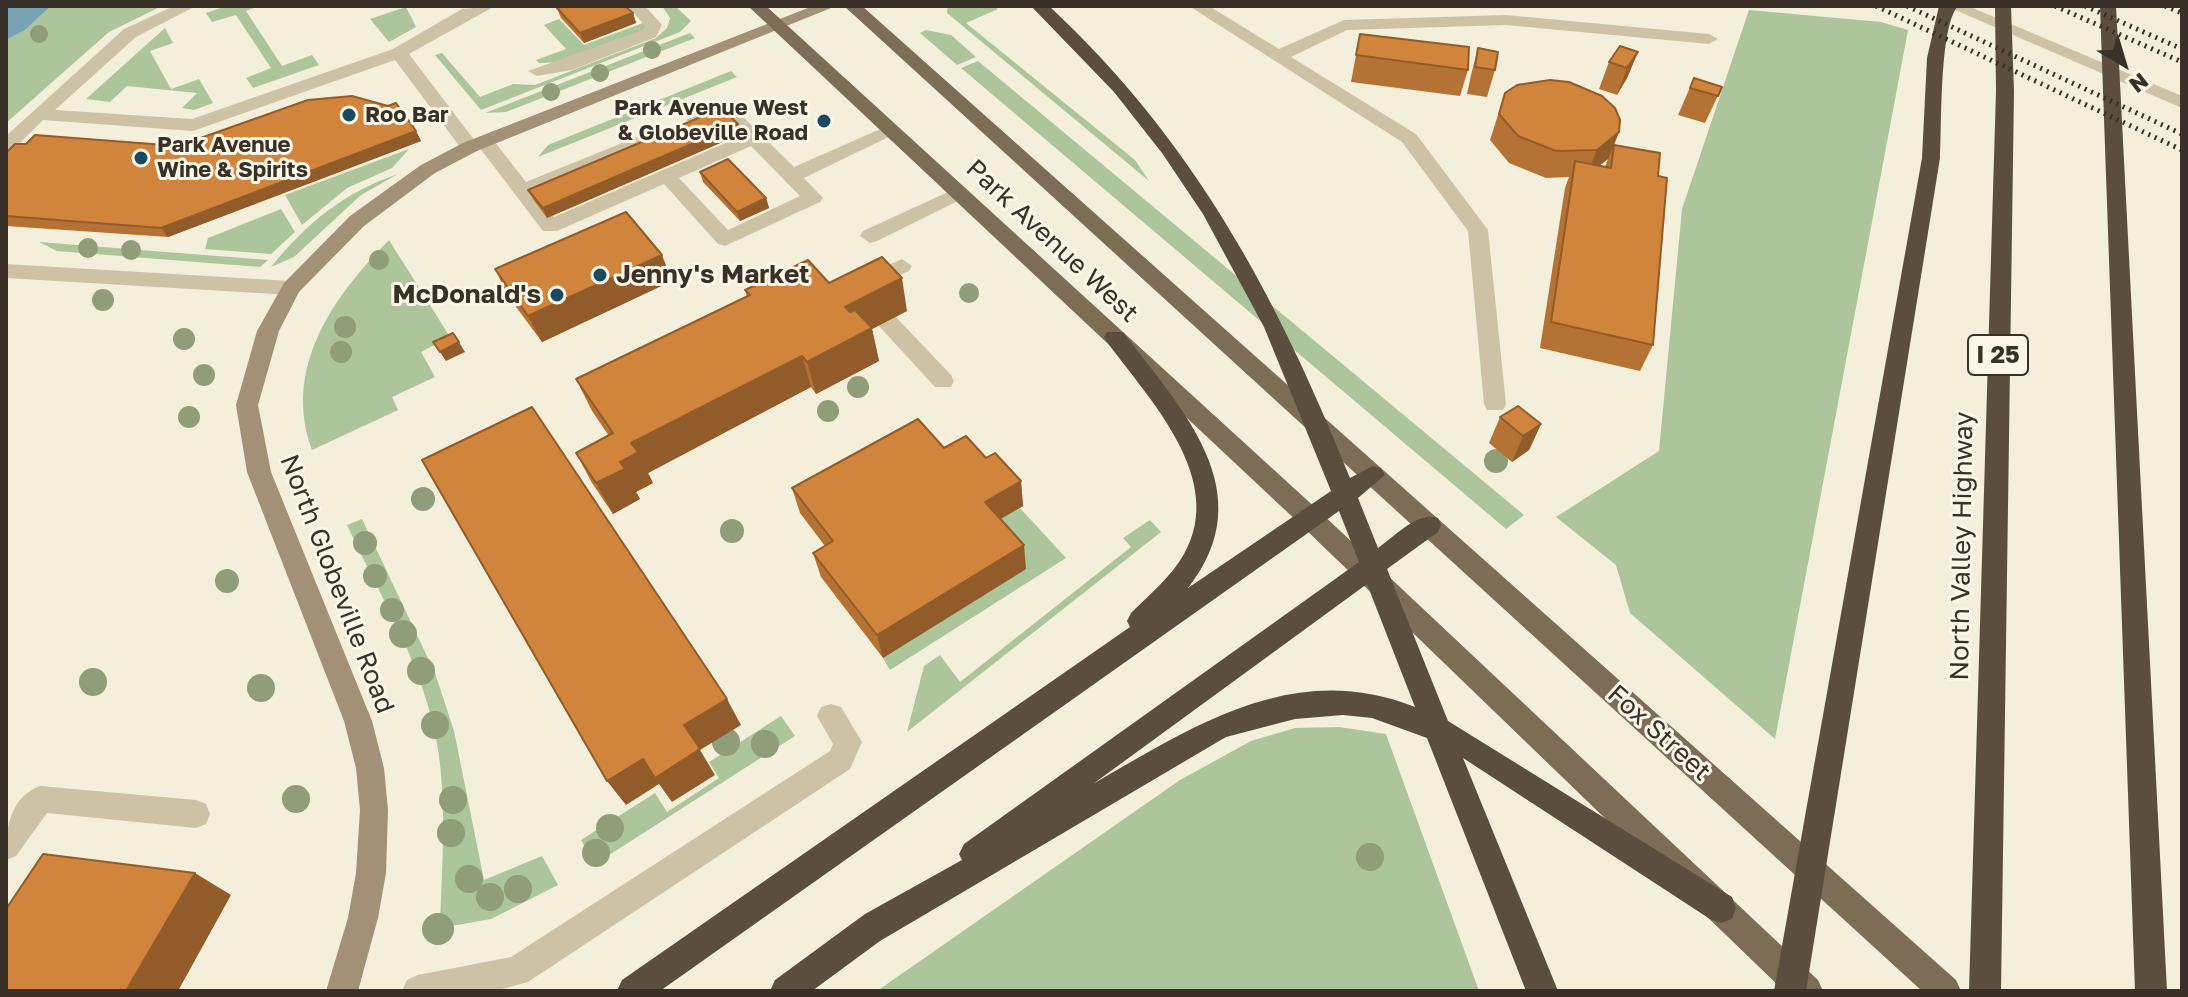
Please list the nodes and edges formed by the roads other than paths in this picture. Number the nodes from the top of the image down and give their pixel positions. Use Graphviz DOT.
graph roads {
  1 [pos="188,6"];
  2 [pos="487,6"];
  3 [pos="636,6"];
  4 [pos="756,6"];
  5 [pos="828,6"];
  6 [pos="852,6"];
  7 [pos="1039,6"];
  8 [pos="1197,6"];
  9 [pos="1952,6"];
  10 [pos="2003,6"];
  11 [pos="2108,6"];
  12 [pos="778,26"];
  13 [pos="1709,39"];
  14 [pos="399,53"];
  15 [pos="1279,56"];
  16 [pos="537,71"];
  17 [pos="2182,103"];
  18 [pos="39,114"];
  19 [pos="892,131"];
  20 [pos="754,138"];
  21 [pos="477,144"];
  22 [pos="6,146"];
  23 [pos="667,176"];
  24 [pos="791,176"];
  25 [pos="522,191"];
  26 [pos="959,193"];
  27 [pos="870,236"];
  28 [pos="902,266"];
  29 [pos="6,271"];
  30 [pos="291,288"];
  31 [pos="868,300"];
  32 [pos="887,321"];
  33 [pos="1115,337"];
  34 [pos="943,381"];
  35 [pos="1495,404"];
  36 [pos="1373,475"];
  37 [pos="1310,518"];
  38 [pos="1429,525"];
  39 [pos="1365,570"];
  40 [pos="1096,665"];
  41 [pos="831,716"];
  42 [pos="196,814"];
  43 [pos="6,846"];
  44 [pos="1721,908"];
  45 [pos="864,933"];
  46 [pos="342,991"];
  47 [pos="418,991"];
  48 [pos="633,991"];
  49 [pos="786,991"];
  50 [pos="1542,991"];
  51 [pos="1790,991"];
  52 [pos="1807,991"];
  53 [pos="1945,991"];
  54 [pos="1985,991"];
  55 [pos="2151,991"];
  1 -- 18 [label="lane"];
  2 -- 14 [label="lane"];
  3 -- 16 [label="lane"];
  4 -- 12 [label="main road, Park Avenue West"];
  5 -- 12 [label="street, North Globeville Road"];
  6 -- 36 [label="main road, Park Avenue West"];
  7 -- 50 [label="highway"];
  8 -- 15 [label="lane"];
  9 -- 17 [label="lane"];
  9 -- 51 [label="highway"];
  10 -- 54 [label="highway, North Valley Highway / I 25"];
  11 -- 55 [label="highway"];
  12 -- 19 [label="main road, Park Avenue West"];
  12 -- 21 [label="street, North Globeville Road"];
  13 -- 15 [label="lane"];
  14 -- 18 [label="lane"];
  14 -- 21 [label="lane"];
  15 -- 35 [label="lane"];
  18 -- 22 [label="lane"];
  19 -- 24 [label="lane"];
  19 -- 26 [label="main road, Park Avenue West"];
  20 -- 23 [label="lane"];
  20 -- 24 [label="lane"];
  20 -- 25 [label="lane"];
  21 -- 25 [label="lane"];
  21 -- 30 [label="street, North Globeville Road"];
  23 -- 24 [label="lane"];
  23 -- 25 [label="lane"];
  26 -- 27 [label="lane"];
  26 -- 33 [label="main road, Park Avenue West"];
  28 -- 31 [label="lane"];
  29 -- 30 [label="lane"];
  30 -- 46 [label="street, North Globeville Road"];
  32 -- 34 [label="lane"];
  33 -- 37 [label="main road, Park Avenue West"];
  33 -- 40 [label="highway"];
  36 -- 37 [label="highway"];
  36 -- 38 [label="main road, Fox Street"];
  37 -- 39 [label="main road"];
  37 -- 40 [label="highway"];
  38 -- 39 [label="highway"];
  38 -- 53 [label="main road, Fox Street"];
  39 -- 44 [label="main road"];
  39 -- 45 [label="highway"];
  40 -- 48 [label="highway"];
  41 -- 47 [label="lane"];
  42 -- 43 [label="lane"];
  44 -- 45 [label="highway"];
  44 -- 52 [label="main road"];
  45 -- 49 [label="highway"];
}
